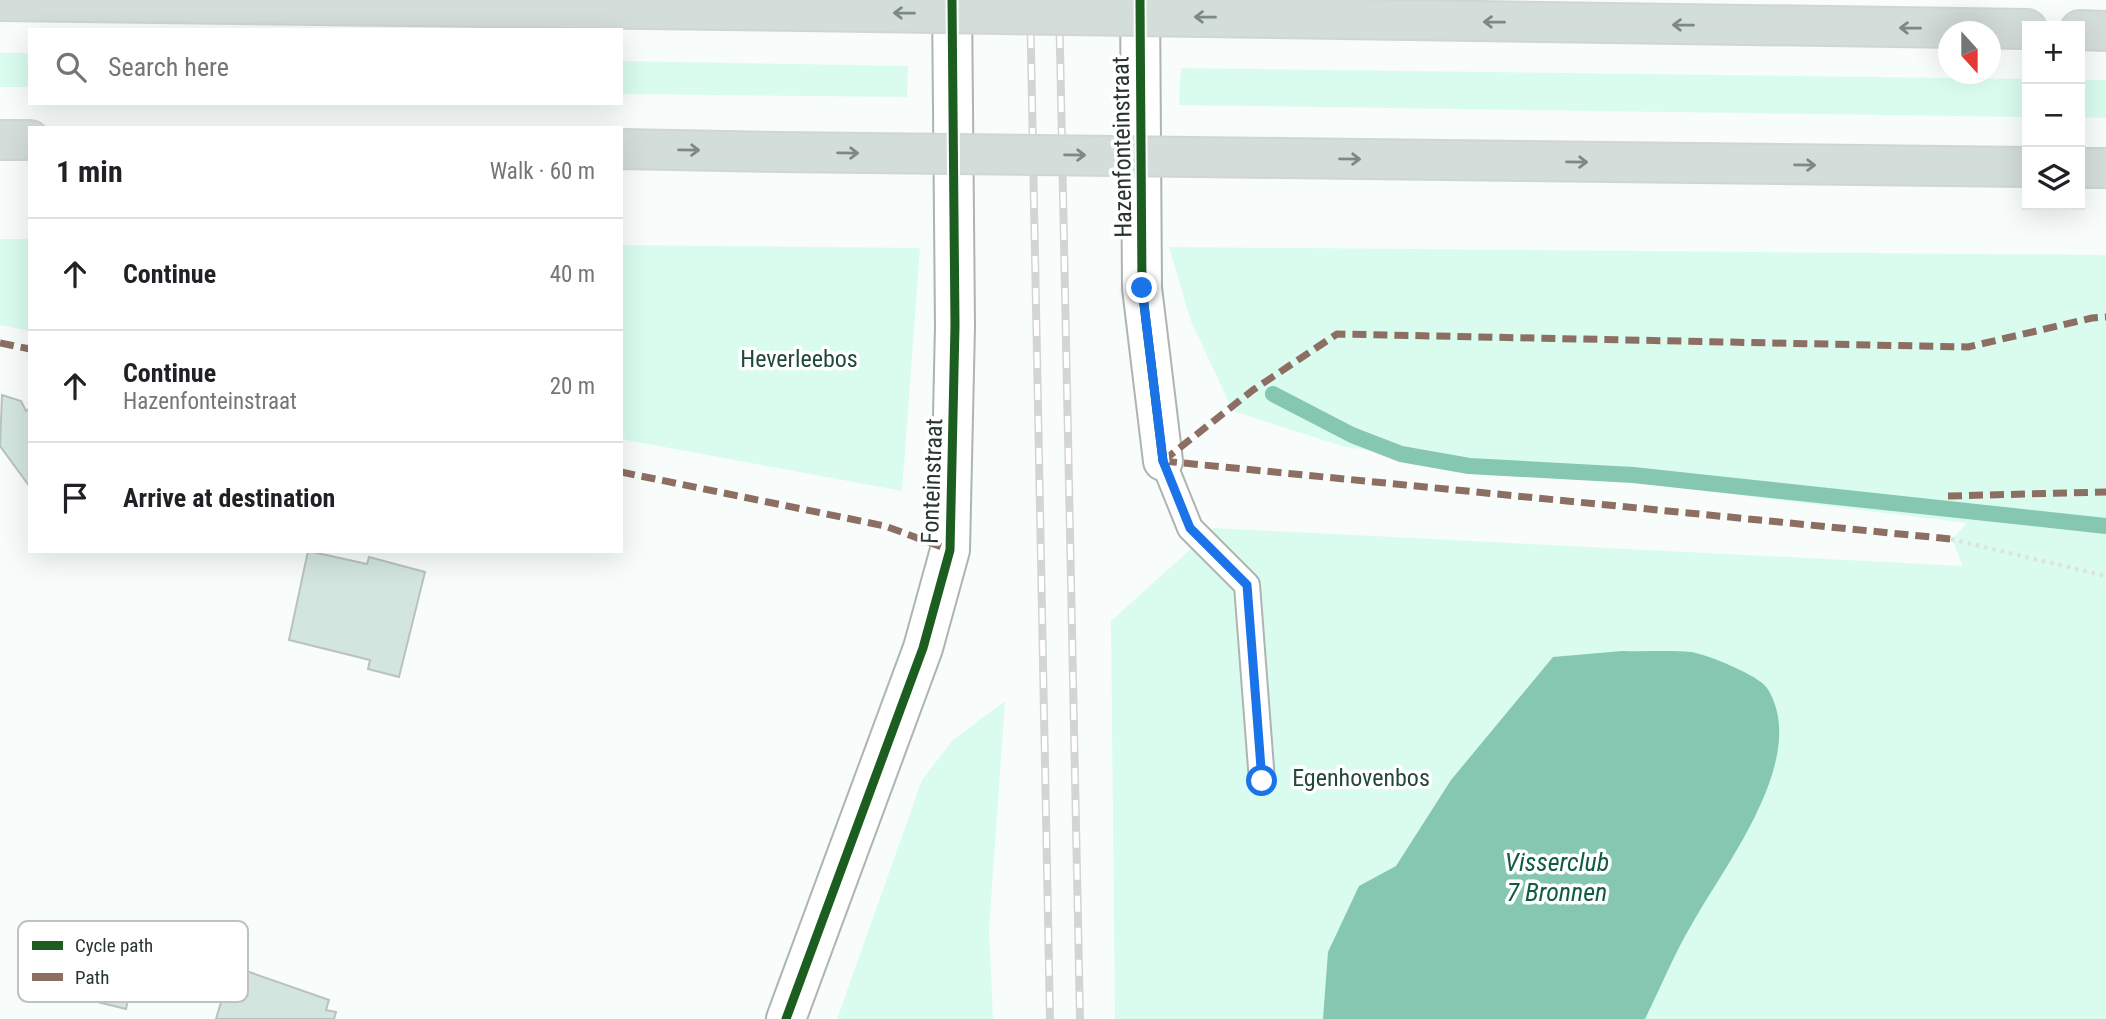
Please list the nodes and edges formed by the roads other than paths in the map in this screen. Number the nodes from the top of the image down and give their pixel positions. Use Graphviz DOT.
graph roads {
  1 [pos="951,0"];
  2 [pos="1139,0"];
  3 [pos="0,1"];
  4 [pos="2022,29"];
  5 [pos="2085,30"];
  6 [pos="2106,31"];
  7 [pos="0,140"];
  8 [pos="28,140"];
  9 [pos="623,149"];
  10 [pos="2022,167"];
  11 [pos="2085,168"];
  12 [pos="2106,169"];
  13 [pos="1163,461"];
  14 [pos="1262,781"];
  15 [pos="786,1019"];
  1 -- 15 [label="street, Fonteinstraat"];
  2 -- 13 [label="street, Hazenfonteinstraat"];
  4 -- 3 [label="highway, one-way, bridge"];
  5 -- 6 [label="highway"];
  7 -- 8 [label="highway"];
  9 -- 10 [label="highway, one-way, bridge"];
  11 -- 12 [label="highway"];
  13 -- 14 [label="lane"];
}
